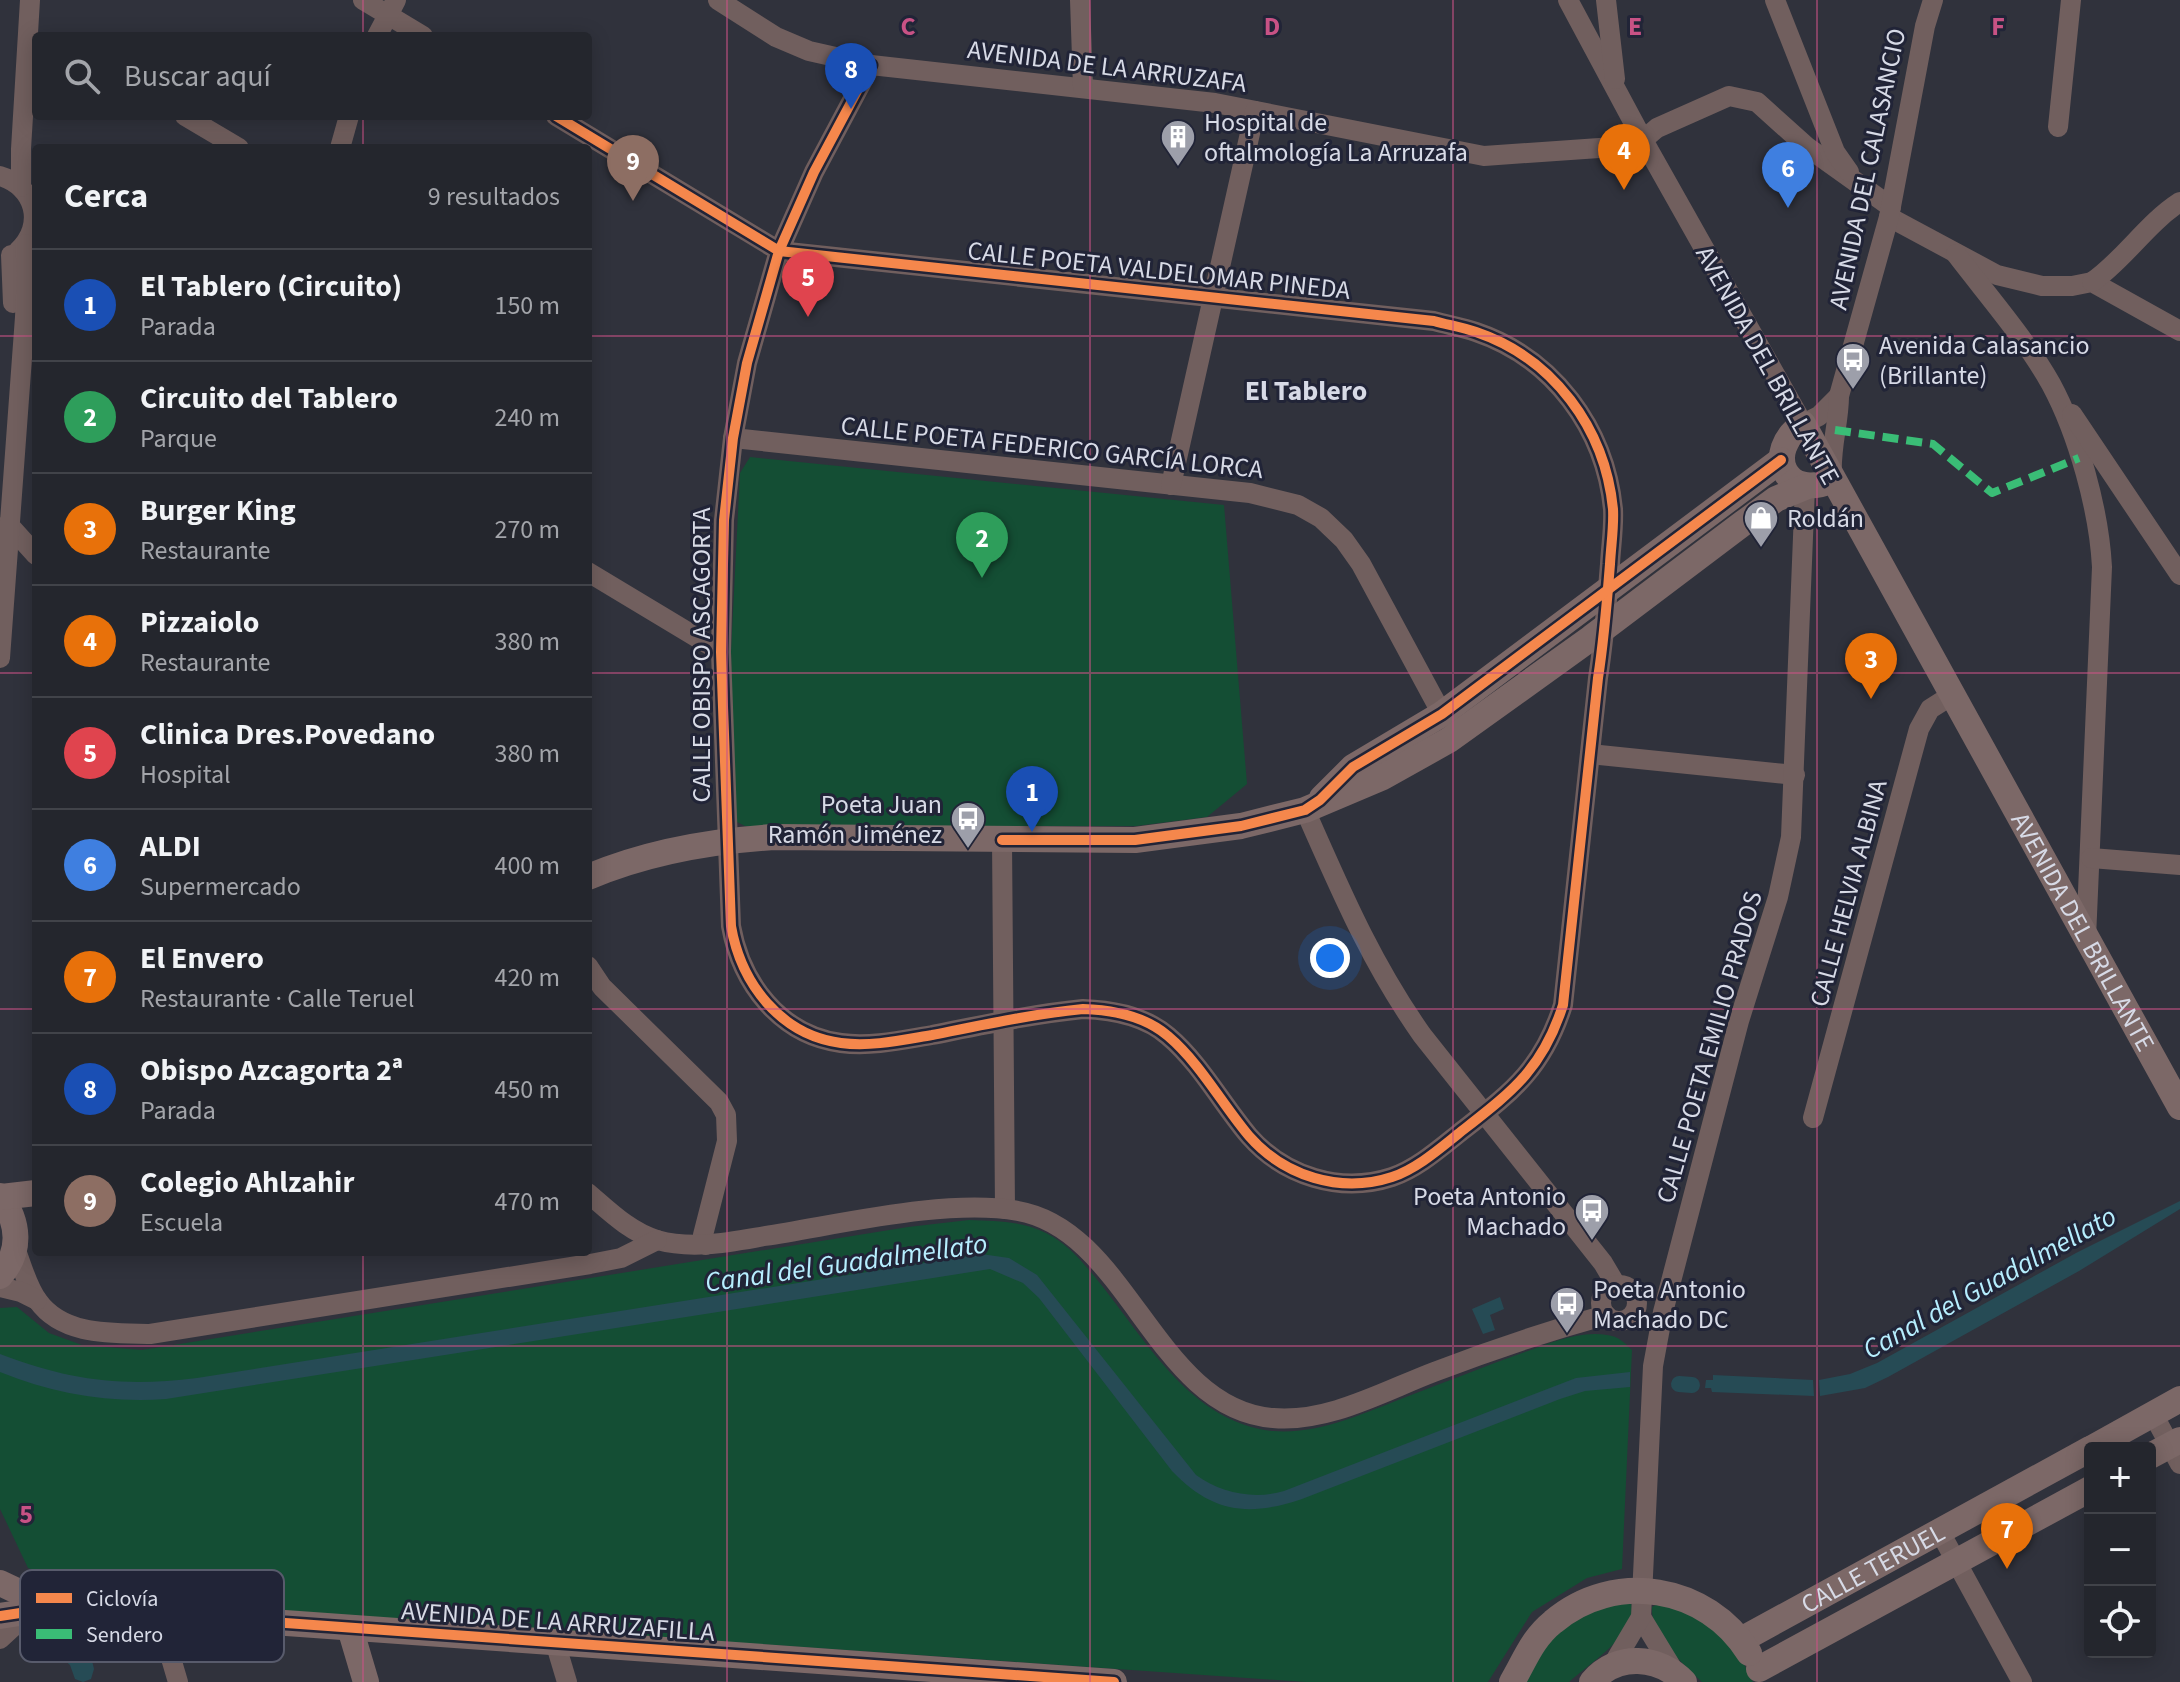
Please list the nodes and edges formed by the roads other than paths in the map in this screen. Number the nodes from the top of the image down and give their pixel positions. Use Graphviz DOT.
graph roads {
  1 [pos="30,0"];
  2 [pos="43,0"];
  3 [pos="363,0"];
  4 [pos="718,0"];
  5 [pos="1080,0"];
  6 [pos="1568,0"];
  7 [pos="1606,0"];
  8 [pos="1775,0"];
  9 [pos="1933,0"];
  10 [pos="2071,0"];
  11 [pos="392,7"];
  12 [pos="41,32"];
  13 [pos="379,32"];
  14 [pos="419,32"];
  15 [pos="871,65"];
  16 [pos="1083,87"];
  17 [pos="1616,91"];
  18 [pos="1255,111"];
  19 [pos="36,120"];
  20 [pos="192,120"];
  21 [pos="348,120"];
  22 [pos="563,120"];
  23 [pos="2058,127"];
  24 [pos="1643,140"];
  25 [pos="33,144"];
  26 [pos="232,144"];
  27 [pos="341,144"];
  28 [pos="21,149"];
  29 [pos="32,152"];
  30 [pos="0,175"];
  31 [pos="1853,179"];
  32 [pos="27,196"];
  33 [pos="2180,202"];
  34 [pos="32,208"];
  35 [pos="1890,212"];
  36 [pos="32,222"];
  37 [pos="21,247"];
  38 [pos="779,251"];
  39 [pos="1956,254"];
  40 [pos="32,270"];
  41 [pos="2092,282"];
  42 [pos="1212,299"];
  43 [pos="2180,331"];
  44 [pos="2051,385"];
  45 [pos="1839,396"];
  46 [pos="1803,424"];
  47 [pos="733,438"];
  48 [pos="1781,460"];
  49 [pos="2113,475"];
  50 [pos="1832,480"];
  51 [pos="1171,485"];
  52 [pos="1805,487"];
  53 [pos="2090,488"];
  54 [pos="0,502"];
  55 [pos="8,524"];
  56 [pos="32,551"];
  57 [pos="592,574"];
  58 [pos="2180,575"];
  59 [pos="1608,590"];
  60 [pos="1606,627"];
  61 [pos="721,652"];
  62 [pos="0,658"];
  63 [pos="1952,695"];
  64 [pos="1442,714"];
  65 [pos="1590,754"];
  66 [pos="1795,775"];
  67 [pos="1305,810"];
  68 [pos="727,840"];
  69 [pos="1002,840"];
  70 [pos="2091,858"];
  71 [pos="2180,865"];
  72 [pos="592,875"];
  73 [pos="2086,938"];
  74 [pos="592,972"];
  75 [pos="1004,1021"];
  76 [pos="2180,1107"];
  77 [pos="1485,1113"];
  78 [pos="1813,1118"];
  79 [pos="32,1194"];
  80 [pos="0,1196"];
  81 [pos="592,1196"];
  82 [pos="32,1202"];
  83 [pos="1005,1209"];
  84 [pos="15,1235"];
  85 [pos="657,1240"];
  86 [pos="706,1245"];
  87 [pos="0,1276"];
  88 [pos="1616,1285"];
  89 [pos="0,1287"];
  90 [pos="37,1300"];
  91 [pos="1637,1306"];
  92 [pos="1663,1312"];
  93 [pos="1606,1315"];
  94 [pos="2180,1399"];
  95 [pos="2153,1414"];
  96 [pos="2102,1442"];
  97 [pos="2170,1451"];
  98 [pos="2084,1452"];
  99 [pos="2084,1492"];
  100 [pos="1940,1532"];
  101 [pos="1957,1562"];
  102 [pos="0,1583"];
  103 [pos="1643,1589"];
  104 [pos="20,1592"];
  105 [pos="20,1613"];
  106 [pos="0,1616"];
  107 [pos="1641,1617"];
  108 [pos="284,1623"];
  109 [pos="20,1624"];
  110 [pos="350,1628"];
  111 [pos="0,1639"];
  112 [pos="1741,1640"];
  113 [pos="555,1642"];
  114 [pos="172,1662"];
  115 [pos="764,1670"];
  116 [pos="1602,1674"];
  117 [pos="929,1675"];
  118 [pos="1760,1675"];
  119 [pos="1680,1678"];
  120 [pos="178,1682"];
  121 [pos="366,1682"];
  122 [pos="567,1682"];
  123 [pos="1101,1682"];
  124 [pos="1512,1682"];
  125 [pos="2022,1682"];
  1 -- 28 [label="street"];
  2 -- 12 [label="street"];
  3 -- 11 [label="street"];
  4 -- 15 [label="street, AVENIDA DE LA ARRUZAFA"];
  5 -- 16 [label="street"];
  6 -- 17 [label="street, AVENIDA DEL BRILLANTE"];
  7 -- 17 [label="street"];
  8 -- 31 [label="street"];
  9 -- 35 [label="street, AVENIDA DEL CALASANCIO"];
  10 -- 23 [label="street"];
  11 -- 13 [label="street"];
  11 -- 14 [label="street"];
  15 -- 16 [label="street, AVENIDA DE LA ARRUZAFA"];
  15 -- 38 [label="street, CALLE OBISPO ASCAGORTA"];
  16 -- 18 [label="street, AVENIDA DE LA ARRUZAFA"];
  17 -- 24 [label="street, AVENIDA DEL BRILLANTE"];
  18 -- 24 [label="street, AVENIDA DE LA ARRUZAFA"];
  18 -- 42 [label="street"];
  19 -- 25 [label="street"];
  20 -- 26 [label="street"];
  21 -- 27 [label="street"];
  22 -- 38 [label="street, CALLE POETA VALDELOMAR PINEDA"];
  24 -- 31 [label="street"];
  24 -- 46 [label="street, AVENIDA DEL BRILLANTE"];
  28 -- 30 [label="street"];
  28 -- 32 [label="street"];
  29 -- 32 [label="street"];
  30 -- 32 [label="street"];
  31 -- 35 [label="street"];
  32 -- 34 [label="street"];
  33 -- 41 [label="street"];
  35 -- 39 [label="street"];
  35 -- 45 [label="street, AVENIDA DEL CALASANCIO"];
  36 -- 37 [label="street"];
  37 -- 40 [label="street"];
  37 -- 54 [label="street"];
  38 -- 42 [label="street, CALLE POETA VALDELOMAR PINEDA"];
  38 -- 47 [label="street, CALLE OBISPO ASCAGORTA"];
  39 -- 41 [label="street"];
  39 -- 44 [label="street"];
  40 -- 55 [label="street"];
  41 -- 43 [label="street"];
  42 -- 51 [label="street"];
  42 -- 59 [label="street, CALLE POETA VALDELOMAR PINEDA"];
  44 -- 49 [label="street"];
  44 -- 53 [label="street"];
  45 -- 46 [label="street"];
  45 -- 50 [label="street, AVENIDA DEL CALASANCIO"];
  46 -- 48 [label="main road"];
  46 -- 50 [label="main road, AVENIDA DEL BRILLANTE"];
  47 -- 51 [label="street, CALLE POETA FEDERICO GARCÍA LORCA"];
  47 -- 61 [label="street, CALLE OBISPO ASCAGORTA"];
  48 -- 52 [label="main road"];
  48 -- 59 [label="main road"];
  49 -- 53 [label="street"];
  49 -- 58 [label="street"];
  50 -- 52 [label="main road"];
  50 -- 63 [label="main road, AVENIDA DEL BRILLANTE"];
  51 -- 64 [label="street, CALLE POETA FEDERICO GARCÍA LORCA"];
  52 -- 60 [label="main road"];
  52 -- 66 [label="street, CALLE POETA EMILIO PRADOS"];
  53 -- 70 [label="street"];
  55 -- 56 [label="street"];
  55 -- 62 [label="street"];
  57 -- 61 [label="street"];
  59 -- 60 [label="street, CALLE POETA VALDELOMAR PINEDA"];
  59 -- 64 [label="main road"];
  60 -- 65 [label="street, CALLE POETA VALDELOMAR PINEDA"];
  60 -- 67 [label="main road"];
  61 -- 68 [label="street, CALLE OBISPO ASCAGORTA"];
  63 -- 73 [label="main road, AVENIDA DEL BRILLANTE"];
  63 -- 78 [label="street, CALLE HELVIA ALBINA"];
  64 -- 67 [label="main road"];
  65 -- 66 [label="street"];
  65 -- 77 [label="street, CALLE POETA VALDELOMAR PINEDA"];
  66 -- 92 [label="street, CALLE POETA EMILIO PRADOS"];
  67 -- 69 [label="main road"];
  67 -- 77 [label="street"];
  68 -- 69 [label="main road"];
  68 -- 72 [label="main road"];
  68 -- 75 [label="street, CALLE OBISPO ASCAGORTA"];
  69 -- 75 [label="street"];
  70 -- 71 [label="street"];
  70 -- 73 [label="street"];
  73 -- 76 [label="main road, AVENIDA DEL BRILLANTE"];
  74 -- 86 [label="street"];
  75 -- 77 [label="street, CALLE OBISPO ASCAGORTA"];
  75 -- 83 [label="street"];
  77 -- 88 [label="street"];
  79 -- 80 [label="main road"];
  80 -- 84 [label="main road"];
  81 -- 85 [label="street"];
  82 -- 84 [label="main road"];
  83 -- 86 [label="street"];
  83 -- 93 [label="street"];
  84 -- 87 [label="main road"];
  84 -- 90 [label="street"];
  85 -- 86 [label="street"];
  85 -- 90 [label="street"];
  88 -- 91 [label="street"];
  88 -- 93 [label="street"];
  89 -- 90 [label="street"];
  91 -- 92 [label="street"];
  91 -- 93 [label="street"];
  92 -- 103 [label="street, CALLE POETA EMILIO PRADOS"];
  94 -- 95 [label="main road, CALLE TERUEL"];
  95 -- 96 [label="main road, CALLE TERUEL"];
  95 -- 97 [label="street"];
  98 -- 100 [label="main road, CALLE TERUEL"];
  99 -- 101 [label="main road, CALLE TERUEL"];
  100 -- 101 [label="street"];
  100 -- 112 [label="main road, CALLE TERUEL"];
  101 -- 118 [label="main road, CALLE TERUEL"];
  101 -- 125 [label="street"];
  102 -- 104 [label="main road, AVENIDA DE LA ARRUZAFILLA"];
  103 -- 107 [label="street, CALLE POETA EMILIO PRADOS"];
  103 -- 112 [label="main road"];
  103 -- 124 [label="main road"];
  105 -- 106 [label="main road, AVENIDA DE LA ARRUZAFILLA"];
  107 -- 116 [label="street"];
  107 -- 119 [label="street"];
  108 -- 110 [label="main road, AVENIDA DE LA ARRUZAFILLA"];
  109 -- 111 [label="street"];
  110 -- 113 [label="main road, AVENIDA DE LA ARRUZAFILLA"];
  110 -- 121 [label="main road"];
  112 -- 118 [label="main road"];
  113 -- 115 [label="main road, AVENIDA DE LA ARRUZAFILLA"];
  113 -- 122 [label="street"];
  114 -- 120 [label="street"];
  115 -- 117 [label="main road, AVENIDA DE LA ARRUZAFILLA"];
  116 -- 119 [label="main road"];
  117 -- 123 [label="main road, AVENIDA DE LA ARRUZAFILLA"];
}
